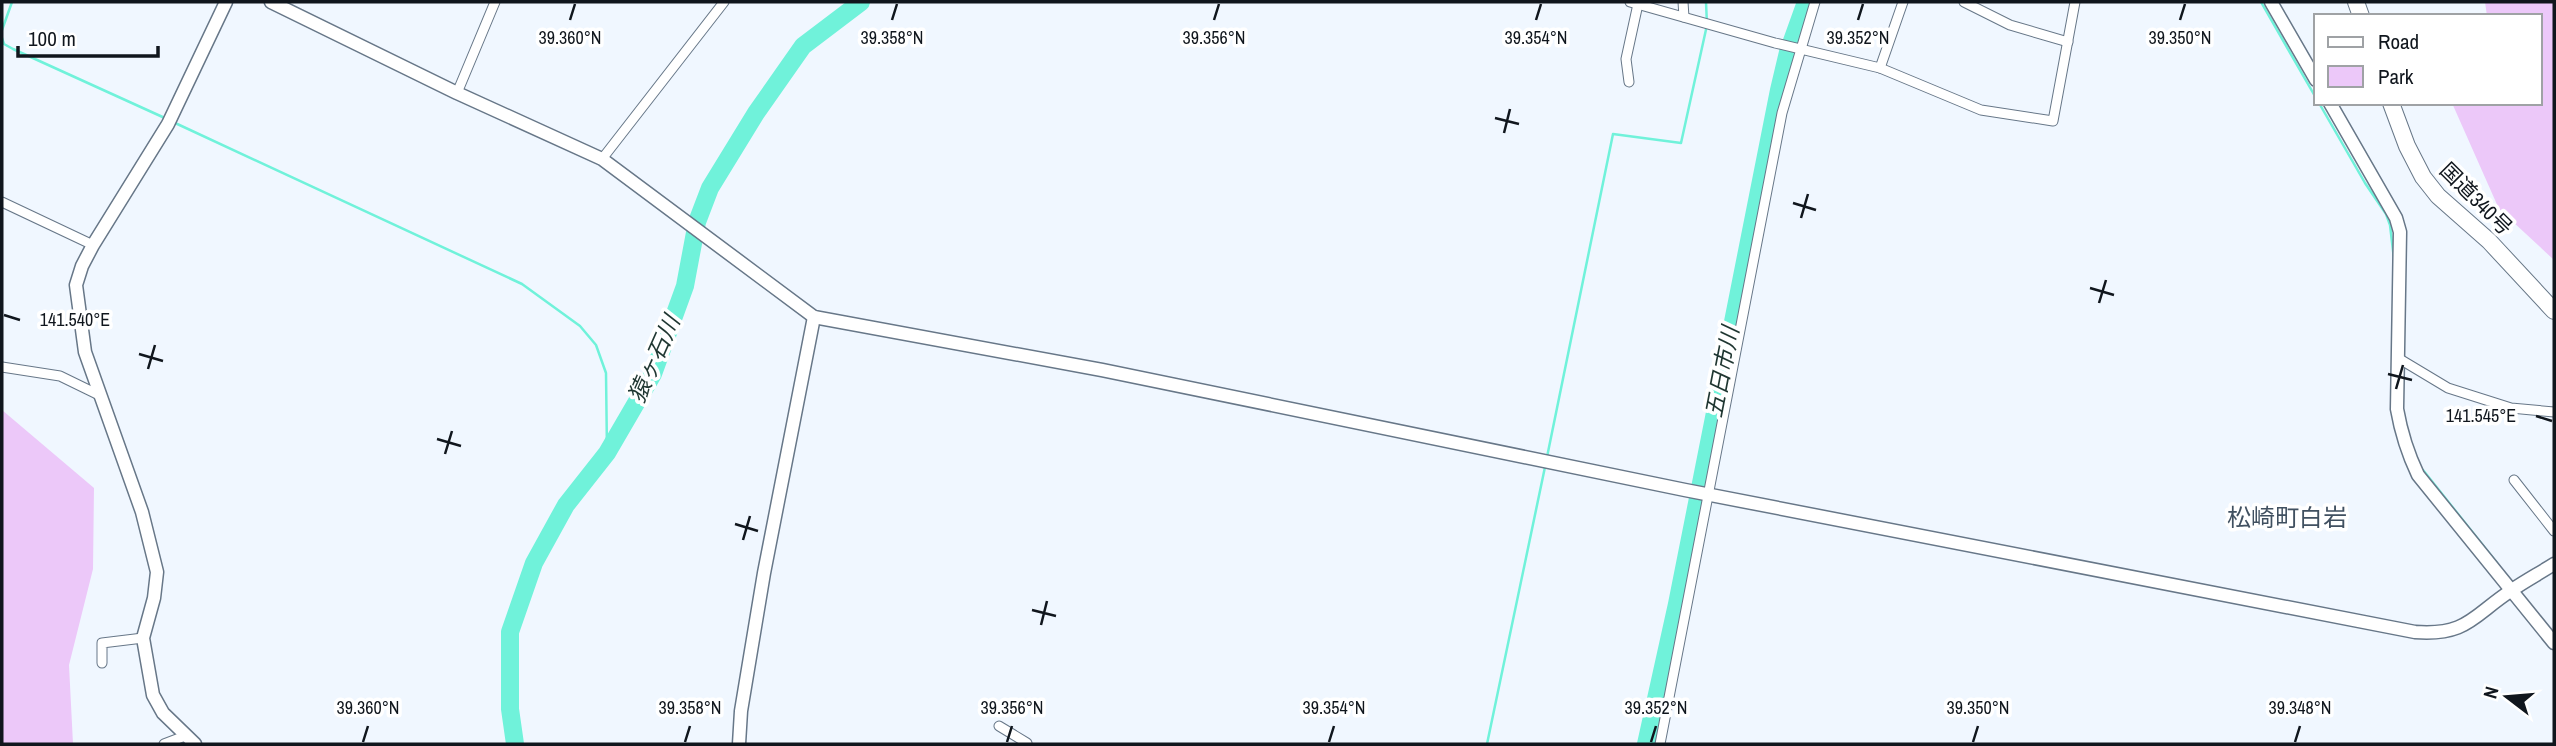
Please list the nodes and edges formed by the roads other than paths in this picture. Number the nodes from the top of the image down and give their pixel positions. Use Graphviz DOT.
graph roads {
  1 [pos="226,2"];
  2 [pos="271,2"];
  3 [pos="495,2"];
  4 [pos="1683,2"];
  5 [pos="1815,2"];
  6 [pos="1903,2"];
  7 [pos="1964,2"];
  8 [pos="2075,2"];
  9 [pos="2271,2"];
  10 [pos="1634,3"];
  11 [pos="719,4"];
  12 [pos="1684,17"];
  13 [pos="2068,42"];
  14 [pos="1799,48"];
  15 [pos="1880,68"];
  16 [pos="2314,77"];
  17 [pos="1629,82"];
  18 [pos="457,93"];
  19 [pos="2331,105"];
  20 [pos="2392,105"];
  21 [pos="602,159"];
  22 [pos="2,202"];
  23 [pos="93,245"];
  24 [pos="2554,311"];
  25 [pos="814,317"];
  26 [pos="2398,358"];
  27 [pos="2,367"];
  28 [pos="99,395"];
  29 [pos="2554,412"];
  30 [pos="2514,480"];
  31 [pos="1708,494"];
  32 [pos="2554,531"];
  33 [pos="2554,564"];
  34 [pos="2511,590"];
  35 [pos="144,638"];
  36 [pos="2554,643"];
  37 [pos="102,663"];
  38 [pos="999,726"];
  39 [pos="190,740"];
  40 [pos="1027,743"];
  41 [pos="164,744"];
  42 [pos="739,744"];
  43 [pos="1660,744"];
  1 -- 23 [label="street"];
  2 -- 18 [label="street"];
  3 -- 18 [label="street"];
  4 -- 12 [label="street"];
  5 -- 14 [label="street"];
  6 -- 15 [label="street"];
  7 -- 13 [label="street"];
  8 -- 13 [label="street"];
  9 -- 16 [label="street"];
  10 -- 12 [label="street"];
  10 -- 17 [label="street"];
  11 -- 21 [label="street"];
  12 -- 14 [label="street"];
  13 -- 15 [label="street"];
  14 -- 15 [label="street"];
  14 -- 31 [label="street"];
  18 -- 21 [label="street"];
  19 -- 26 [label="street"];
  20 -- 24 [label="highway, 国道340号"];
  21 -- 25 [label="street"];
  22 -- 23 [label="street"];
  23 -- 28 [label="street"];
  25 -- 31 [label="street"];
  25 -- 42 [label="street"];
  26 -- 29 [label="street"];
  26 -- 34 [label="street"];
  27 -- 28 [label="street"];
  28 -- 35 [label="street"];
  30 -- 32 [label="street"];
  31 -- 34 [label="street"];
  31 -- 43 [label="street"];
  33 -- 34 [label="street"];
  34 -- 36 [label="street"];
  35 -- 37 [label="street"];
  35 -- 39 [label="street"];
  38 -- 40 [label="street"];
  39 -- 41 [label="street"];
}
